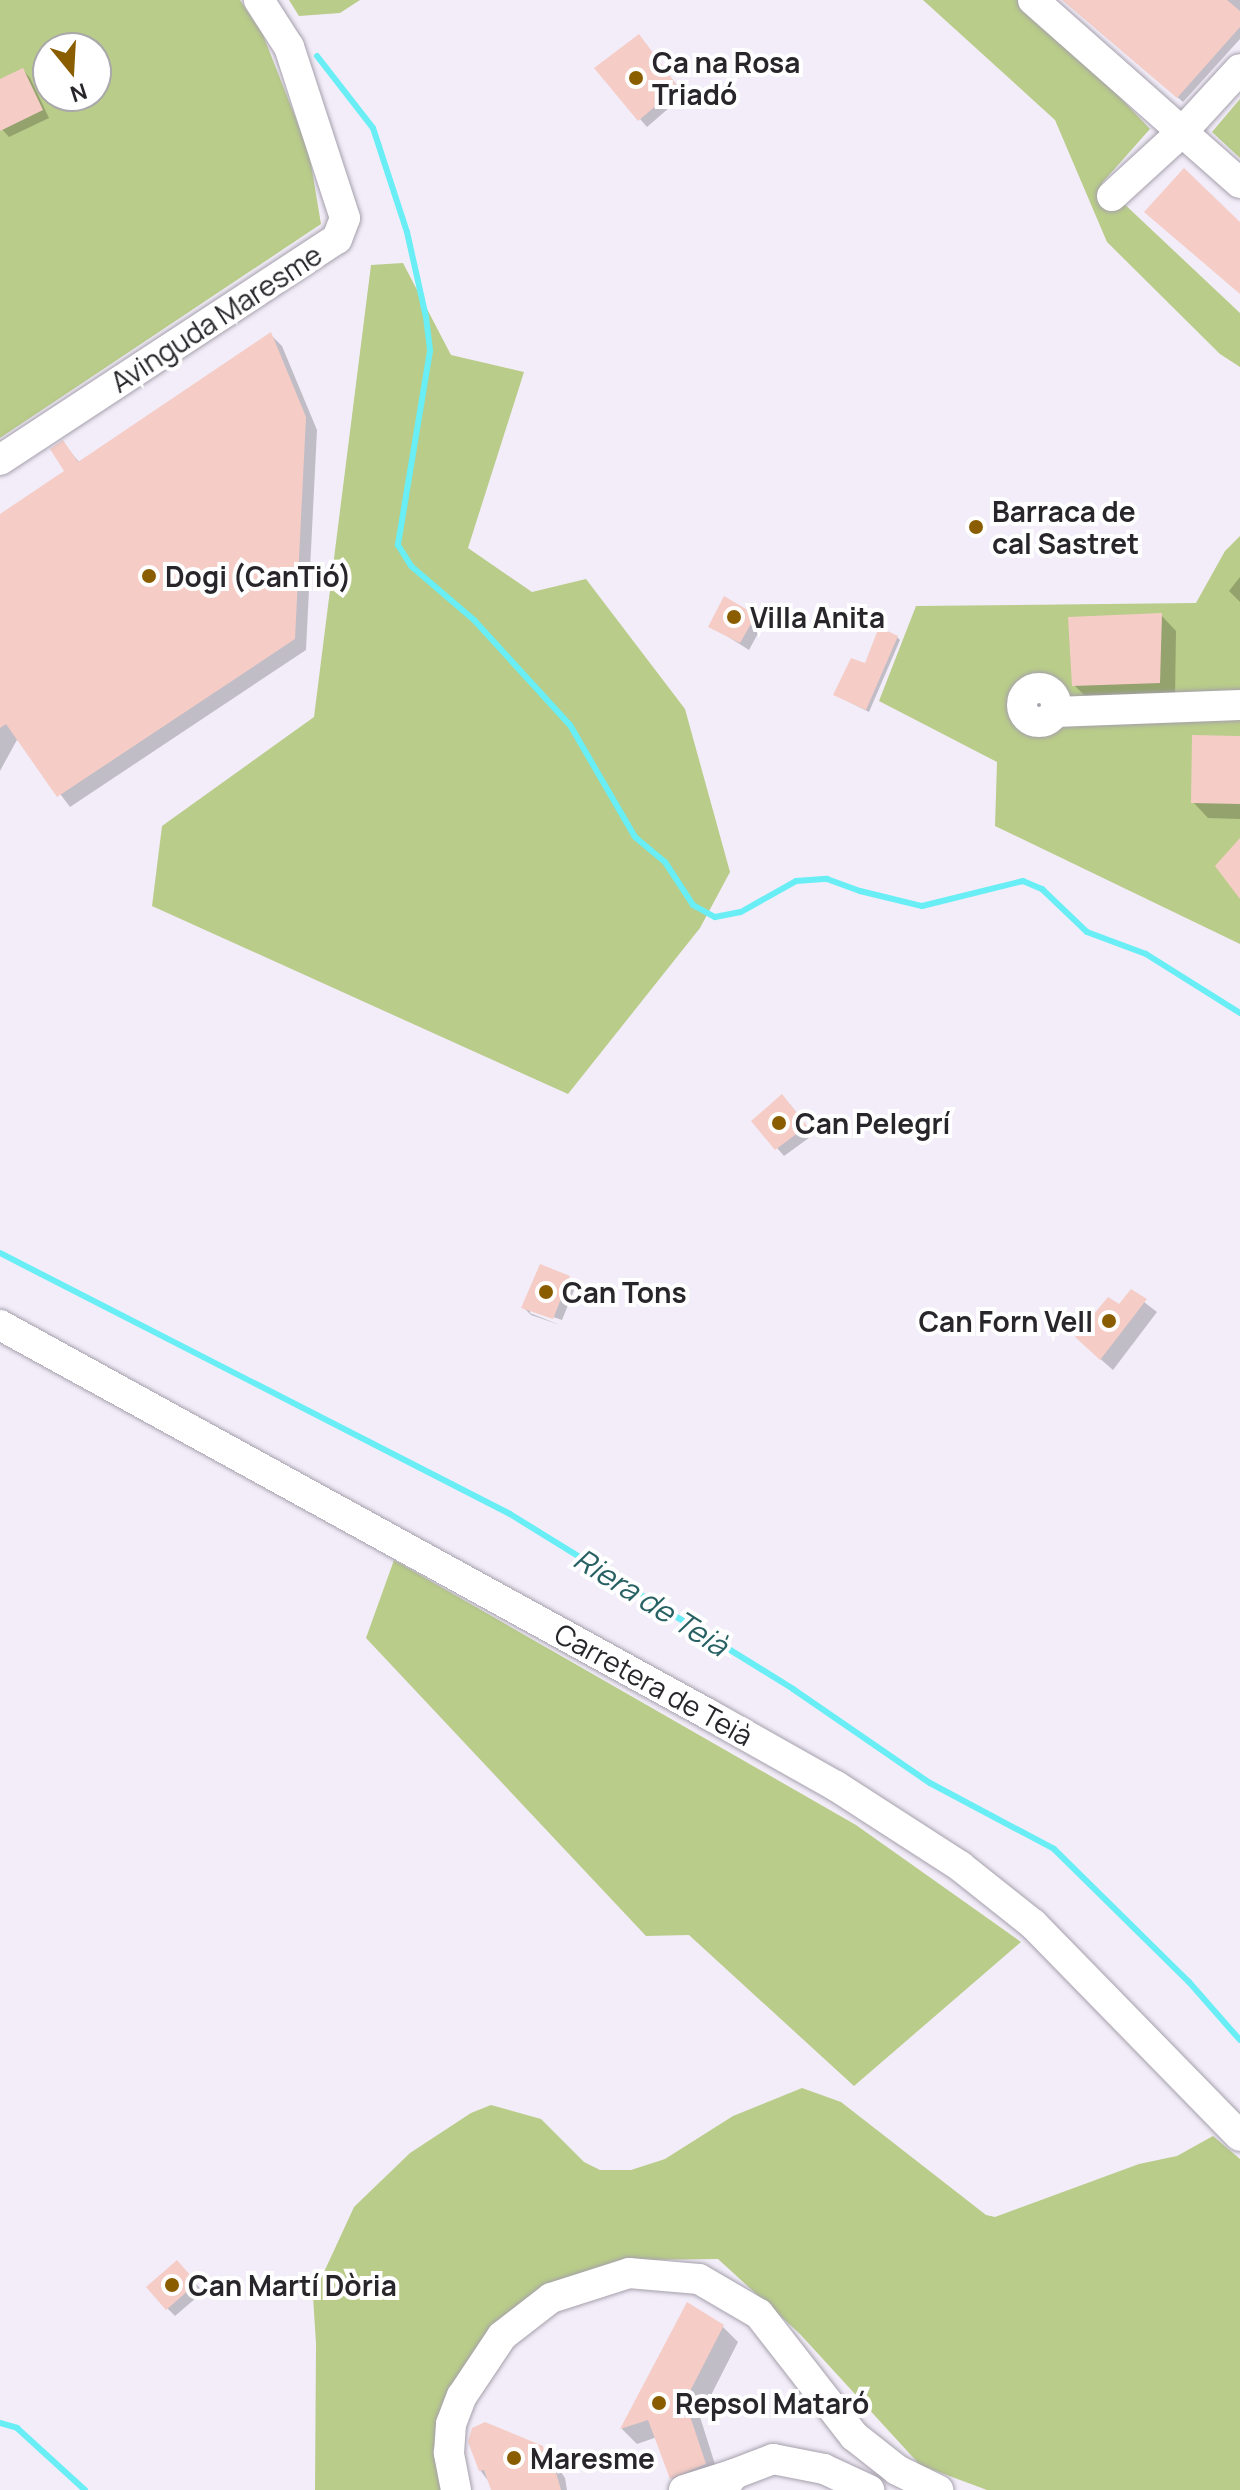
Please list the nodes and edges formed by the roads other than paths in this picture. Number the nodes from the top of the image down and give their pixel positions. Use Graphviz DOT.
graph roads {
  1 [pos="259,0"];
  2 [pos="1033,0"];
  3 [pos="1240,69"];
  4 [pos="1189,146"];
  5 [pos="1240,183"];
  6 [pos="1112,196"];
  7 [pos="0,460"];
  8 [pos="1240,705"];
  9 [pos="1055,712"];
  10 [pos="0,1325"];
  11 [pos="1240,2136"];
  12 [pos="728,2482"];
  13 [pos="456,2490"];
  14 [pos="684,2490"];
  15 [pos="869,2490"];
  16 [pos="938,2490"];
  1 -- 7 [label="street, Avinguda Maresme"];
  2 -- 4 [label="street"];
  3 -- 4 [label="street"];
  4 -- 5 [label="street"];
  4 -- 6 [label="street"];
  8 -- 9 [label="street"];
  10 -- 11 [label="street, Carretera de Teià"];
  12 -- 14 [label="street"];
  12 -- 15 [label="street"];
  13 -- 16 [label="street"];
}
